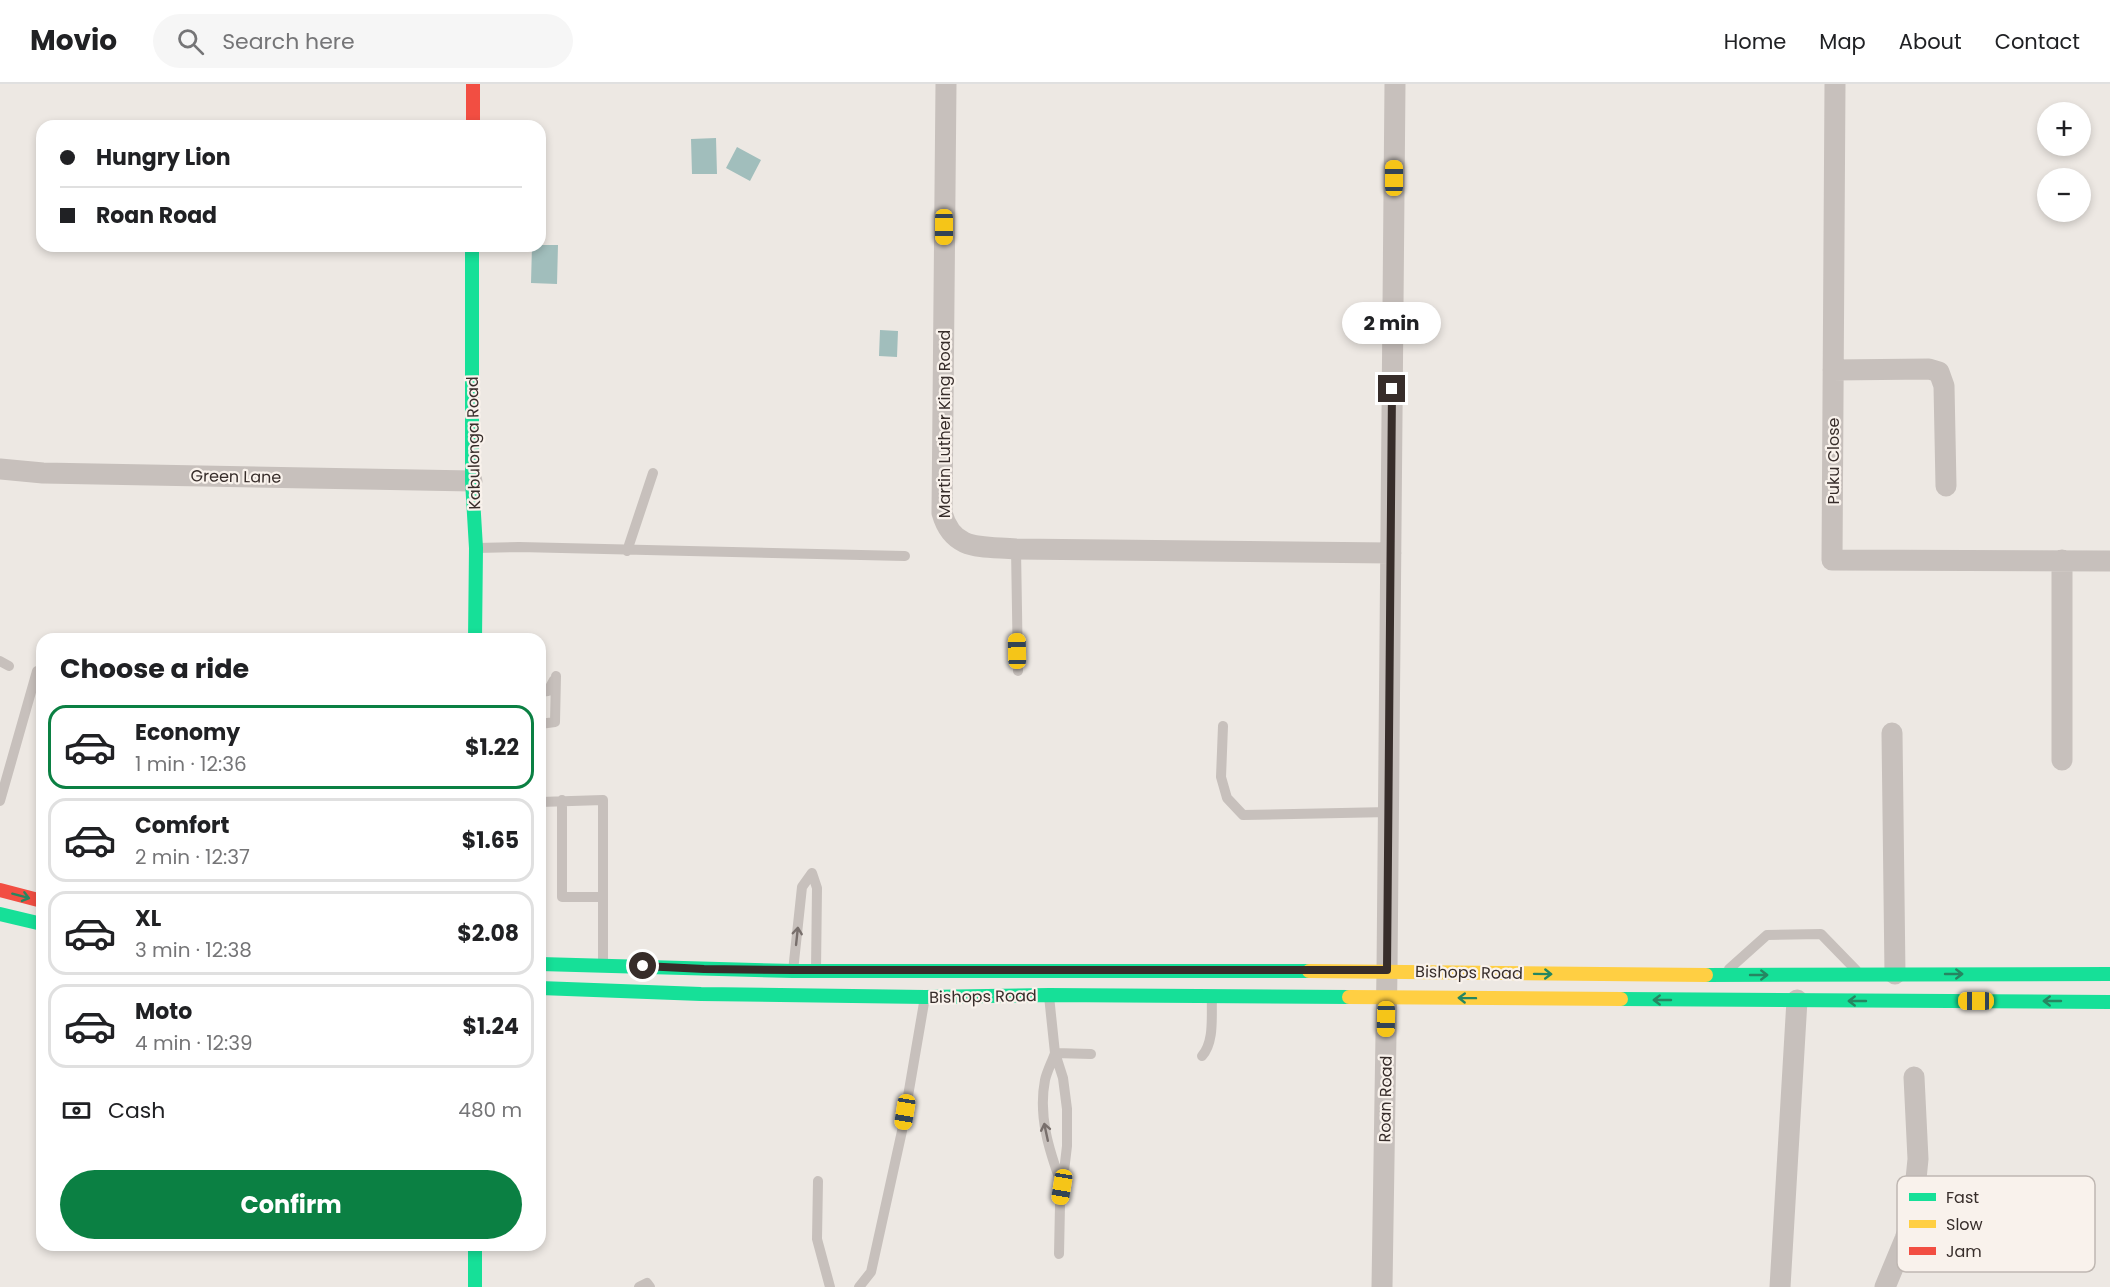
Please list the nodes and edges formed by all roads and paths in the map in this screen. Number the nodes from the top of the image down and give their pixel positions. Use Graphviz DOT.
graph roads {
  1 [pos="473,84"];
  2 [pos="946,84"];
  3 [pos="1395,84"];
  4 [pos="1835,84"];
  5 [pos="473,120"];
  6 [pos="472,252"];
  7 [pos="1833,370"];
  8 [pos="0,470"];
  9 [pos="654,473"];
  10 [pos="472,481"];
  11 [pos="1946,486"];
  12 [pos="476,548"];
  13 [pos="1016,549"];
  14 [pos="627,551"];
  15 [pos="1391,553"];
  16 [pos="905,556"];
  17 [pos="2062,560"];
  18 [pos="2110,561"];
  19 [pos="475,633"];
  20 [pos="1018,671"];
  21 [pos="36,679"];
  22 [pos="546,691"];
  23 [pos="546,723"];
  24 [pos="1223,726"];
  25 [pos="1892,733"];
  26 [pos="2062,760"];
  27 [pos="562,800"];
  28 [pos="0,801"];
  29 [pos="546,801"];
  30 [pos="1389,812"];
  31 [pos="0,890"];
  32 [pos="603,897"];
  33 [pos="36,899"];
  34 [pos="0,914"];
  35 [pos="36,923"];
  36 [pos="546,965"];
  37 [pos="793,970"];
  38 [pos="816,970"];
  39 [pos="1387,970"];
  40 [pos="1895,974"];
  41 [pos="2110,974"];
  42 [pos="1722,975"];
  43 [pos="1860,975"];
  44 [pos="603,978"];
  45 [pos="546,987"];
  46 [pos="794,994"];
  47 [pos="818,994"];
  48 [pos="1049,995"];
  49 [pos="1212,996"];
  50 [pos="925,997"];
  51 [pos="1387,997"];
  52 [pos="1797,1000"];
  53 [pos="2110,1002"];
  54 [pos="1055,1053"];
  55 [pos="1091,1054"];
  56 [pos="1202,1056"];
  57 [pos="1914,1077"];
  58 [pos="1916,1176"];
  59 [pos="818,1180"];
  60 [pos="1062,1187"];
  61 [pos="475,1251"];
  62 [pos="1059,1254"];
  63 [pos="1897,1258"];
  64 [pos="476,1287"];
  65 [pos="639,1287"];
  66 [pos="650,1287"];
  67 [pos="830,1287"];
  68 [pos="859,1287"];
  69 [pos="1382,1287"];
  70 [pos="1780,1287"];
  71 [pos="1885,1287"];
  1 -- 5 [label="main road"];
  2 -- 13 [label="street, Martin Luther King Road"];
  3 -- 15 [label="street, Roan Road"];
  4 -- 7 [label="street, Puku Close"];
  6 -- 10 [label="main road, Kabulonga Road"];
  7 -- 11 [label="street"];
  7 -- 17 [label="street, Puku Close"];
  8 -- 10 [label="street, Green Lane"];
  9 -- 14 [label="lane"];
  10 -- 12 [label="main road, Kabulonga Road"];
  12 -- 14 [label="lane"];
  12 -- 19 [label="main road, Kabulonga Road"];
  13 -- 15 [label="street, Martin Luther King Road"];
  13 -- 20 [label="lane"];
  14 -- 16 [label="lane"];
  15 -- 30 [label="street, Roan Road"];
  17 -- 18 [label="street, Puku Close"];
  17 -- 26 [label="street"];
  21 -- 28 [label="lane"];
  22 -- 23 [label="lane"];
  24 -- 30 [label="lane"];
  25 -- 40 [label="street"];
  27 -- 29 [label="lane"];
  27 -- 32 [label="lane"];
  27 -- 32 [label="lane"];
  30 -- 39 [label="street, Roan Road"];
  31 -- 33 [label="main road, one-way"];
  32 -- 44 [label="lane"];
  34 -- 35 [label="main road"];
  36 -- 44 [label="main road, Bishops Road"];
  37 -- 38 [label="main road, Bishops Road"];
  37 -- 38 [label="lane, one-way"];
  37 -- 44 [label="main road, Bishops Road"];
  37 -- 46 [label="lane"];
  38 -- 39 [label="main road, Bishops Road"];
  38 -- 47 [label="lane"];
  39 -- 42 [label="main road, Bishops Road, one-way"];
  39 -- 51 [label="street, Roan Road"];
  40 -- 41 [label="main road, Bishops Road, one-way"];
  40 -- 43 [label="main road, Bishops Road"];
  42 -- 43 [label="main road, Bishops Road, one-way"];
  42 -- 43 [label="lane"];
  44 -- 45 [label="main road, Bishops Road"];
  44 -- 46 [label="main road, Bishops Road"];
  46 -- 47 [label="main road, Bishops Road"];
  47 -- 50 [label="main road, Bishops Road"];
  48 -- 49 [label="main road, Bishops Road"];
  48 -- 50 [label="main road, Bishops Road"];
  48 -- 54 [label="lane"];
  49 -- 51 [label="main road, Bishops Road"];
  49 -- 56 [label="lane"];
  50 -- 68 [label="lane"];
  52 -- 51 [label="main road, Bishops Road, one-way"];
  51 -- 69 [label="street, Roan Road"];
  53 -- 52 [label="main road, Bishops Road, one-way"];
  52 -- 70 [label="street"];
  54 -- 55 [label="lane"];
  54 -- 60 [label="lane"];
  60 -- 54 [label="lane, one-way"];
  57 -- 58 [label="street"];
  59 -- 67 [label="lane"];
  60 -- 62 [label="lane"];
  61 -- 64 [label="main road"];
  63 -- 71 [label="street"];
  65 -- 66 [label="lane"];
}
